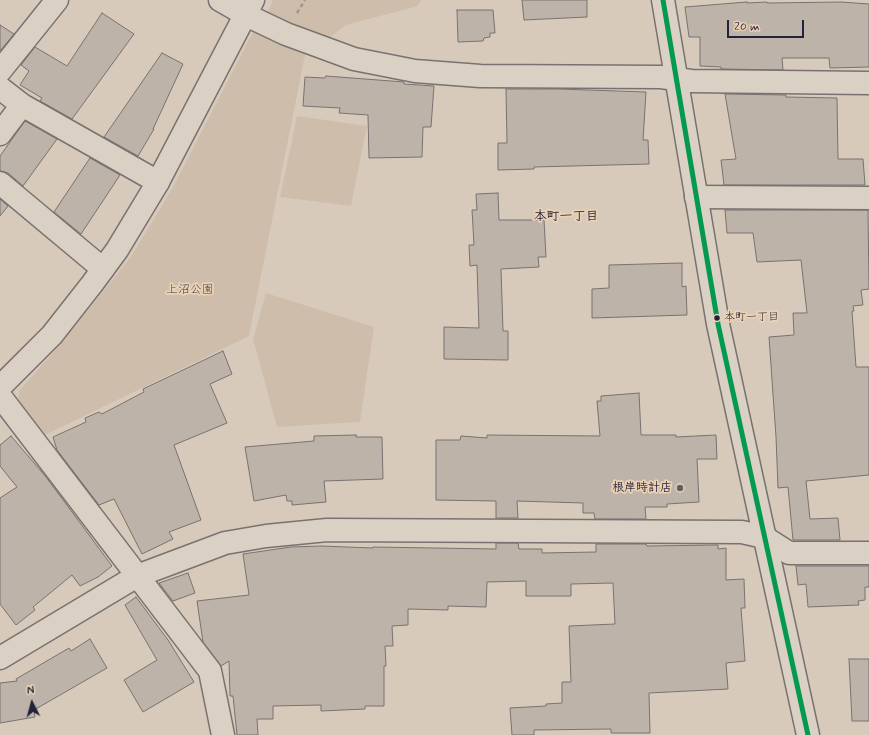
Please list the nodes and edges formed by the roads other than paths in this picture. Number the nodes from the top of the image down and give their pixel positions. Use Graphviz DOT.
graph roads {
  1 [pos="57,0"];
  2 [pos="220,0"];
  3 [pos="662,0"];
  4 [pos="250,7"];
  5 [pos="0,71"];
  6 [pos="677,79"];
  7 [pos="869,83"];
  8 [pos="0,88"];
  9 [pos="22,105"];
  10 [pos="0,134"];
  11 [pos="158,182"];
  12 [pos="0,183"];
  13 [pos="696,197"];
  14 [pos="869,198"];
  15 [pos="103,269"];
  16 [pos="0,387"];
  17 [pos="0,396"];
  18 [pos="764,537"];
  19 [pos="869,553"];
  20 [pos="137,576"];
  21 [pos="0,658"];
  22 [pos="223,735"];
  23 [pos="808,735"];
  1 -- 5 [label="street"];
  2 -- 4 [label="street"];
  3 -- 6 [label="street"];
  4 -- 6 [label="street"];
  4 -- 11 [label="street"];
  6 -- 7 [label="street"];
  6 -- 13 [label="street"];
  8 -- 9 [label="street"];
  9 -- 10 [label="street"];
  9 -- 11 [label="street"];
  11 -- 15 [label="street"];
  12 -- 15 [label="street"];
  13 -- 14 [label="street"];
  13 -- 18 [label="street"];
  15 -- 16 [label="street"];
  17 -- 20 [label="street"];
  18 -- 19 [label="street"];
  18 -- 20 [label="street"];
  18 -- 23 [label="street"];
  20 -- 21 [label="street"];
  20 -- 22 [label="street"];
}
